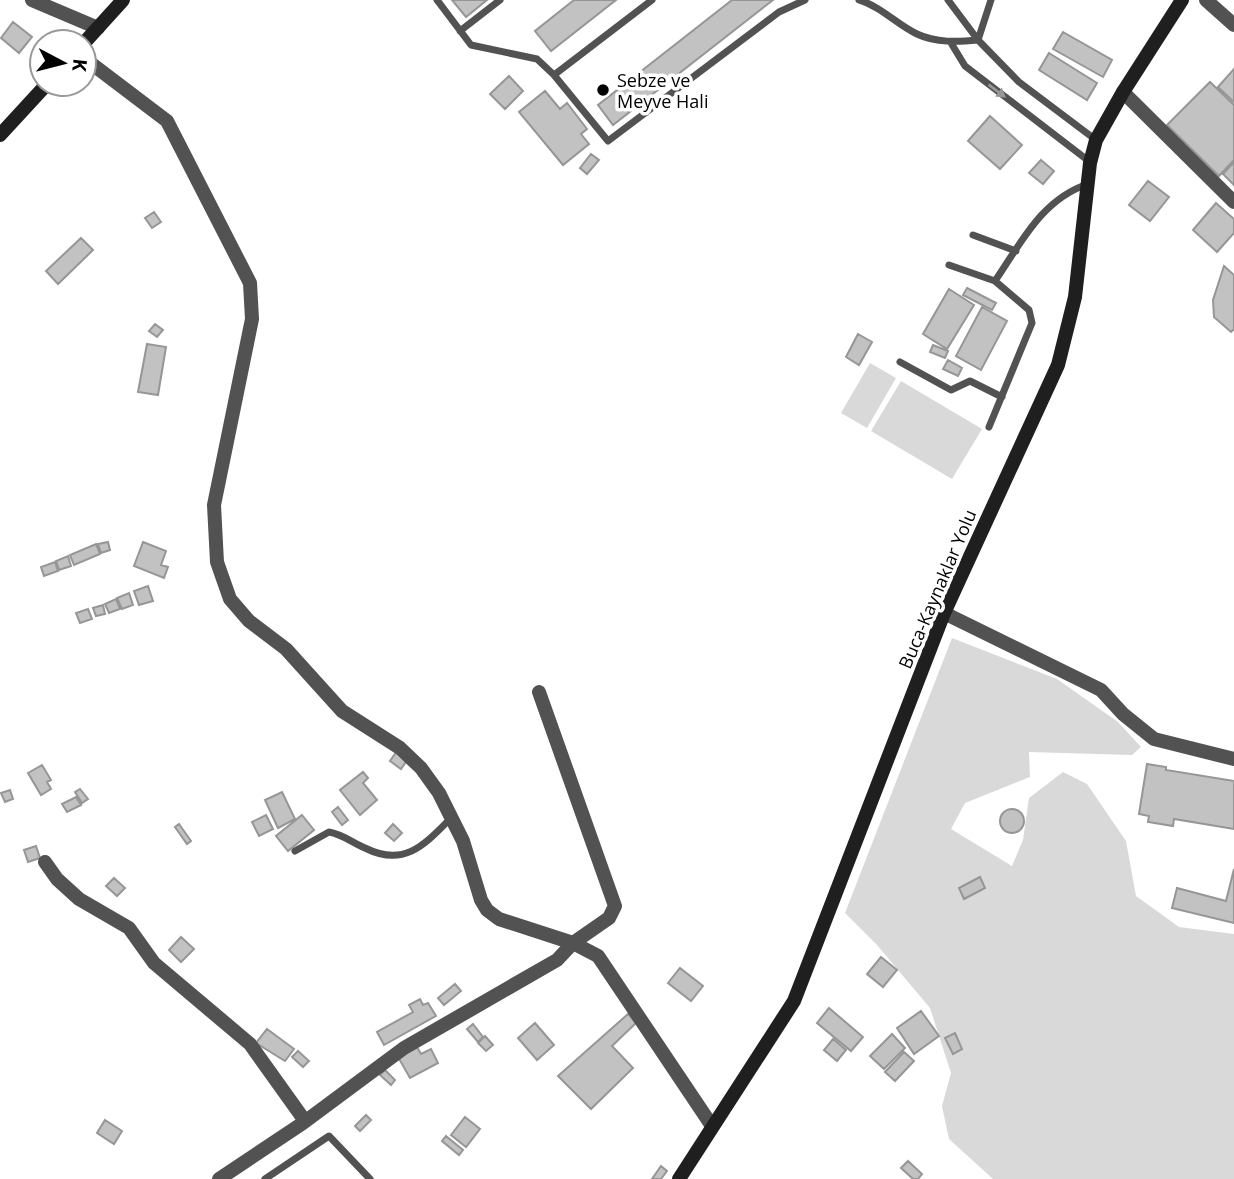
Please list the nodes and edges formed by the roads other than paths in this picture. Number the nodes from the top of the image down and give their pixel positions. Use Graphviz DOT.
graph roads {
  1 [pos="32,0"];
  2 [pos="123,0"];
  3 [pos="437,0"];
  4 [pos="500,0"];
  5 [pos="652,0"];
  6 [pos="805,0"];
  7 [pos="859,0"];
  8 [pos="948,0"];
  9 [pos="991,0"];
  10 [pos="1182,0"];
  11 [pos="1206,0"];
  12 [pos="1234,25"];
  13 [pos="98,28"];
  14 [pos="460,31"];
  15 [pos="978,40"];
  16 [pos="951,43"];
  17 [pos="98,69"];
  18 [pos="554,75"];
  19 [pos="1123,92"];
  20 [pos="34,98"];
  21 [pos="0,135"];
  22 [pos="1096,140"];
  23 [pos="1090,163"];
  24 [pos="1088,184"];
  25 [pos="1234,202"];
  26 [pos="973,235"];
  27 [pos="1016,251"];
  28 [pos="949,265"];
  29 [pos="995,281"];
  30 [pos="901,362"];
  31 [pos="1002,397"];
  32 [pos="989,426"];
  33 [pos="944,612"];
  34 [pos="540,692"];
  35 [pos="1234,759"];
  36 [pos="452,818"];
  37 [pos="295,851"];
  38 [pos="45,862"];
  39 [pos="573,943"];
  40 [pos="305,1121"];
  41 [pos="712,1126"];
  42 [pos="219,1179"];
  43 [pos="265,1179"];
  44 [pos="370,1179"];
  45 [pos="679,1179"];
  1 -- 13 [label="street"];
  2 -- 13 [label="street"];
  3 -- 14 [label="lane"];
  4 -- 14 [label="lane"];
  5 -- 18 [label="lane"];
  6 -- 18 [label="lane"];
  7 -- 16 [label="lane"];
  8 -- 15 [label="lane"];
  9 -- 15 [label="lane"];
  10 -- 19 [label="street, Buca-Kaynaklar Yolu"];
  11 -- 12 [label="street"];
  14 -- 18 [label="lane"];
  15 -- 16 [label="lane"];
  15 -- 22 [label="lane"];
  16 -- 23 [label="lane, one-way"];
  17 -- 36 [label="street"];
  19 -- 22 [label="street, Buca-Kaynaklar Yolu"];
  19 -- 25 [label="street"];
  20 -- 21 [label="street"];
  22 -- 23 [label="street, Buca-Kaynaklar Yolu"];
  23 -- 24 [label="street, Buca-Kaynaklar Yolu"];
  24 -- 27 [label="lane"];
  24 -- 33 [label="street, Buca-Kaynaklar Yolu"];
  26 -- 27 [label="lane"];
  27 -- 29 [label="lane"];
  28 -- 29 [label="lane"];
  29 -- 31 [label="lane"];
  30 -- 31 [label="lane"];
  31 -- 32 [label="lane"];
  33 -- 35 [label="street"];
  33 -- 41 [label="street, Buca-Kaynaklar Yolu"];
  34 -- 39 [label="street"];
  36 -- 37 [label="lane"];
  36 -- 39 [label="street"];
  38 -- 40 [label="street"];
  39 -- 40 [label="street"];
  39 -- 41 [label="street"];
  40 -- 42 [label="street"];
  41 -- 45 [label="street, Buca-Kaynaklar Yolu"];
  43 -- 44 [label="lane"];
}
